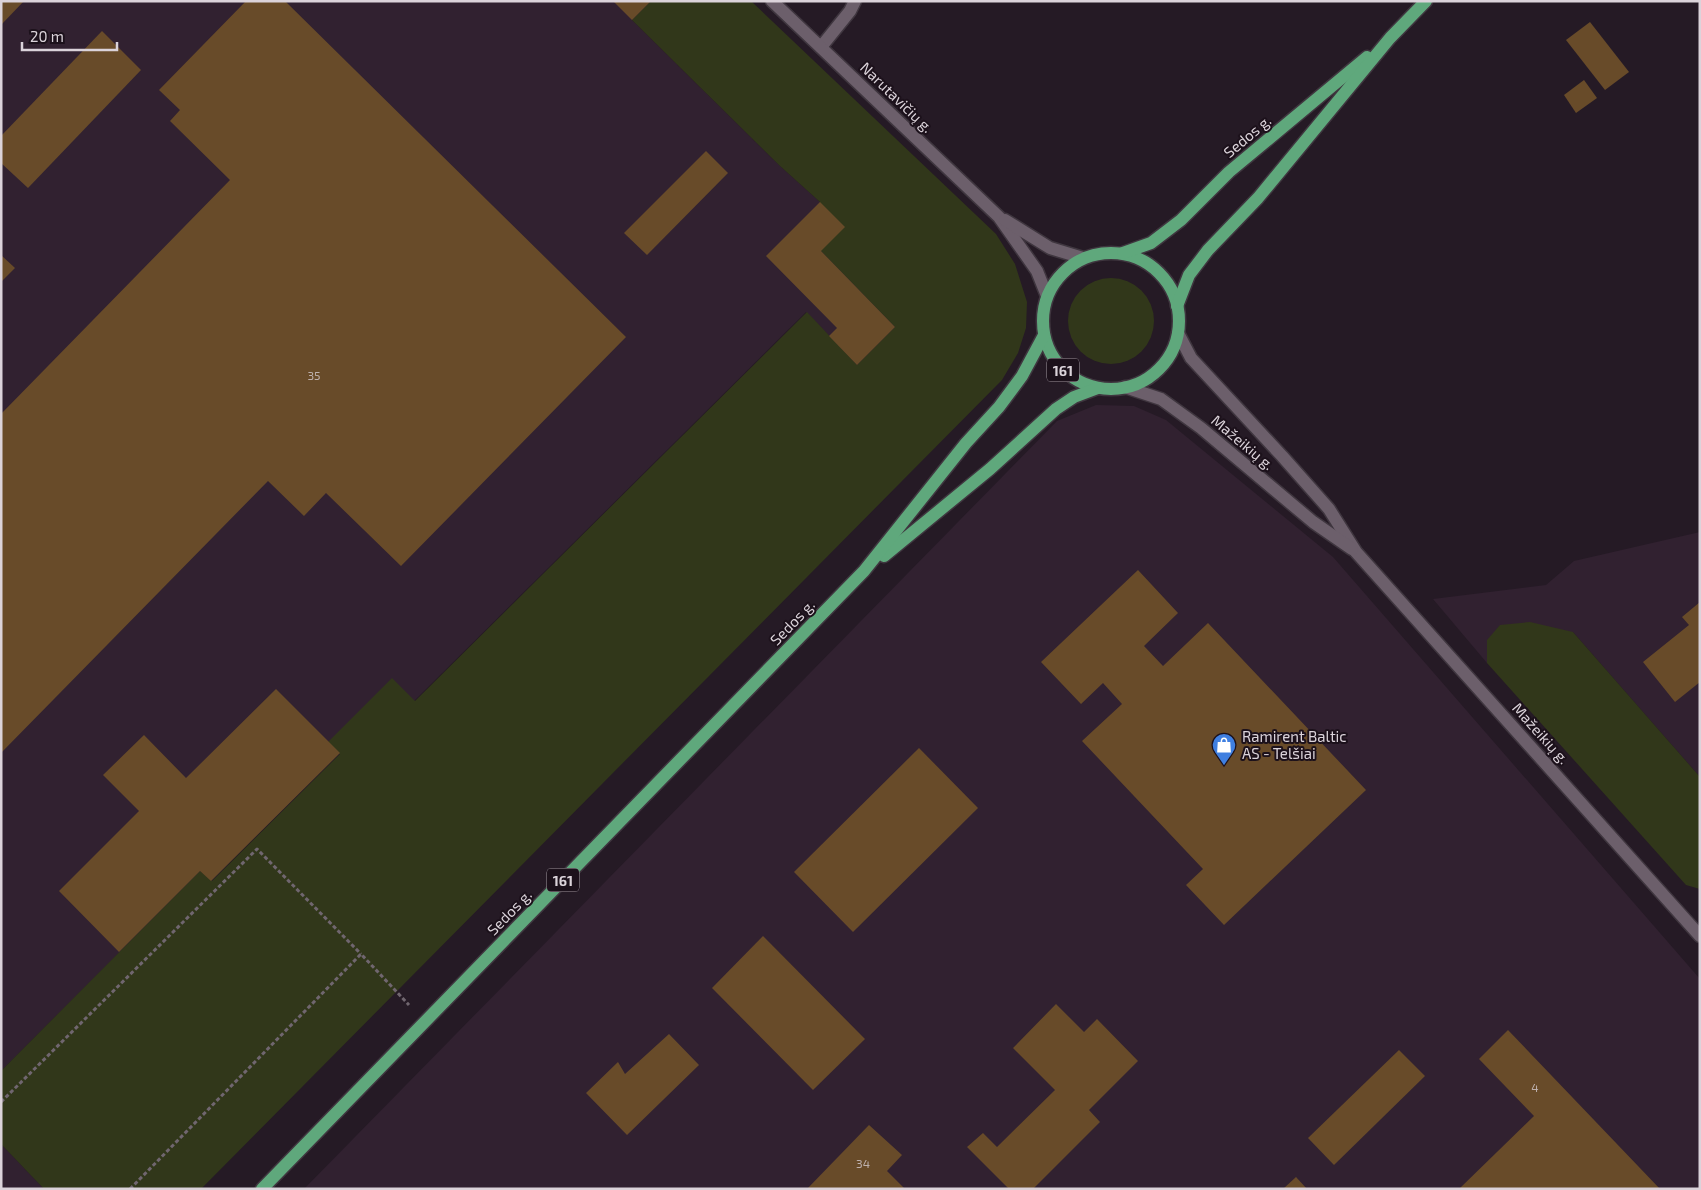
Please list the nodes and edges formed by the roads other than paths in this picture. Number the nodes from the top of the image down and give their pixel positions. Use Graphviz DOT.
graph roads {
  1 [pos="772,1"];
  2 [pos="855,1"];
  3 [pos="1426,1"];
  4 [pos="1390,38"];
  5 [pos="821,47"];
  6 [pos="999,216"];
  7 [pos="1122,253"];
  8 [pos="1083,258"];
  9 [pos="1047,296"];
  10 [pos="1177,306"];
  11 [pos="1178,333"];
  12 [pos="1044,335"];
  13 [pos="1126,387"];
  14 [pos="1098,388"];
  15 [pos="1356,552"];
  16 [pos="864,572"];
  17 [pos="1700,936"];
  18 [pos="262,1189"];
  1 -- 5 [label="street, Narutavičių g."];
  2 -- 5 [label="street"];
  3 -- 4 [label="main road, Sedos g. / 161"];
  4 -- 7 [label="main road, Sedos g. / 161"];
  4 -- 10 [label="main road, Sedos g. / 161"];
  5 -- 6 [label="street, Narutavičių g."];
  6 -- 8 [label="street, Narutavičių g."];
  6 -- 9 [label="street, Narutavičių g."];
  7 -- 8 [label="main road, Sedos g. / 161"];
  7 -- 10 [label="main road, Sedos g. / 161"];
  8 -- 9 [label="main road, Sedos g. / 161"];
  9 -- 12 [label="main road, Sedos g. / 161"];
  10 -- 11 [label="main road, Sedos g. / 161"];
  11 -- 13 [label="main road, Sedos g. / 161"];
  11 -- 15 [label="street, Mažeikių g."];
  12 -- 14 [label="main road, Sedos g. / 161"];
  12 -- 16 [label="main road, Sedos g. / 161"];
  13 -- 14 [label="main road, Sedos g. / 161"];
  13 -- 15 [label="street, Mažeikių g."];
  14 -- 16 [label="main road, Sedos g. / 161"];
  15 -- 17 [label="street, Mažeikių g."];
  16 -- 18 [label="main road, Sedos g. / 161"];
}
